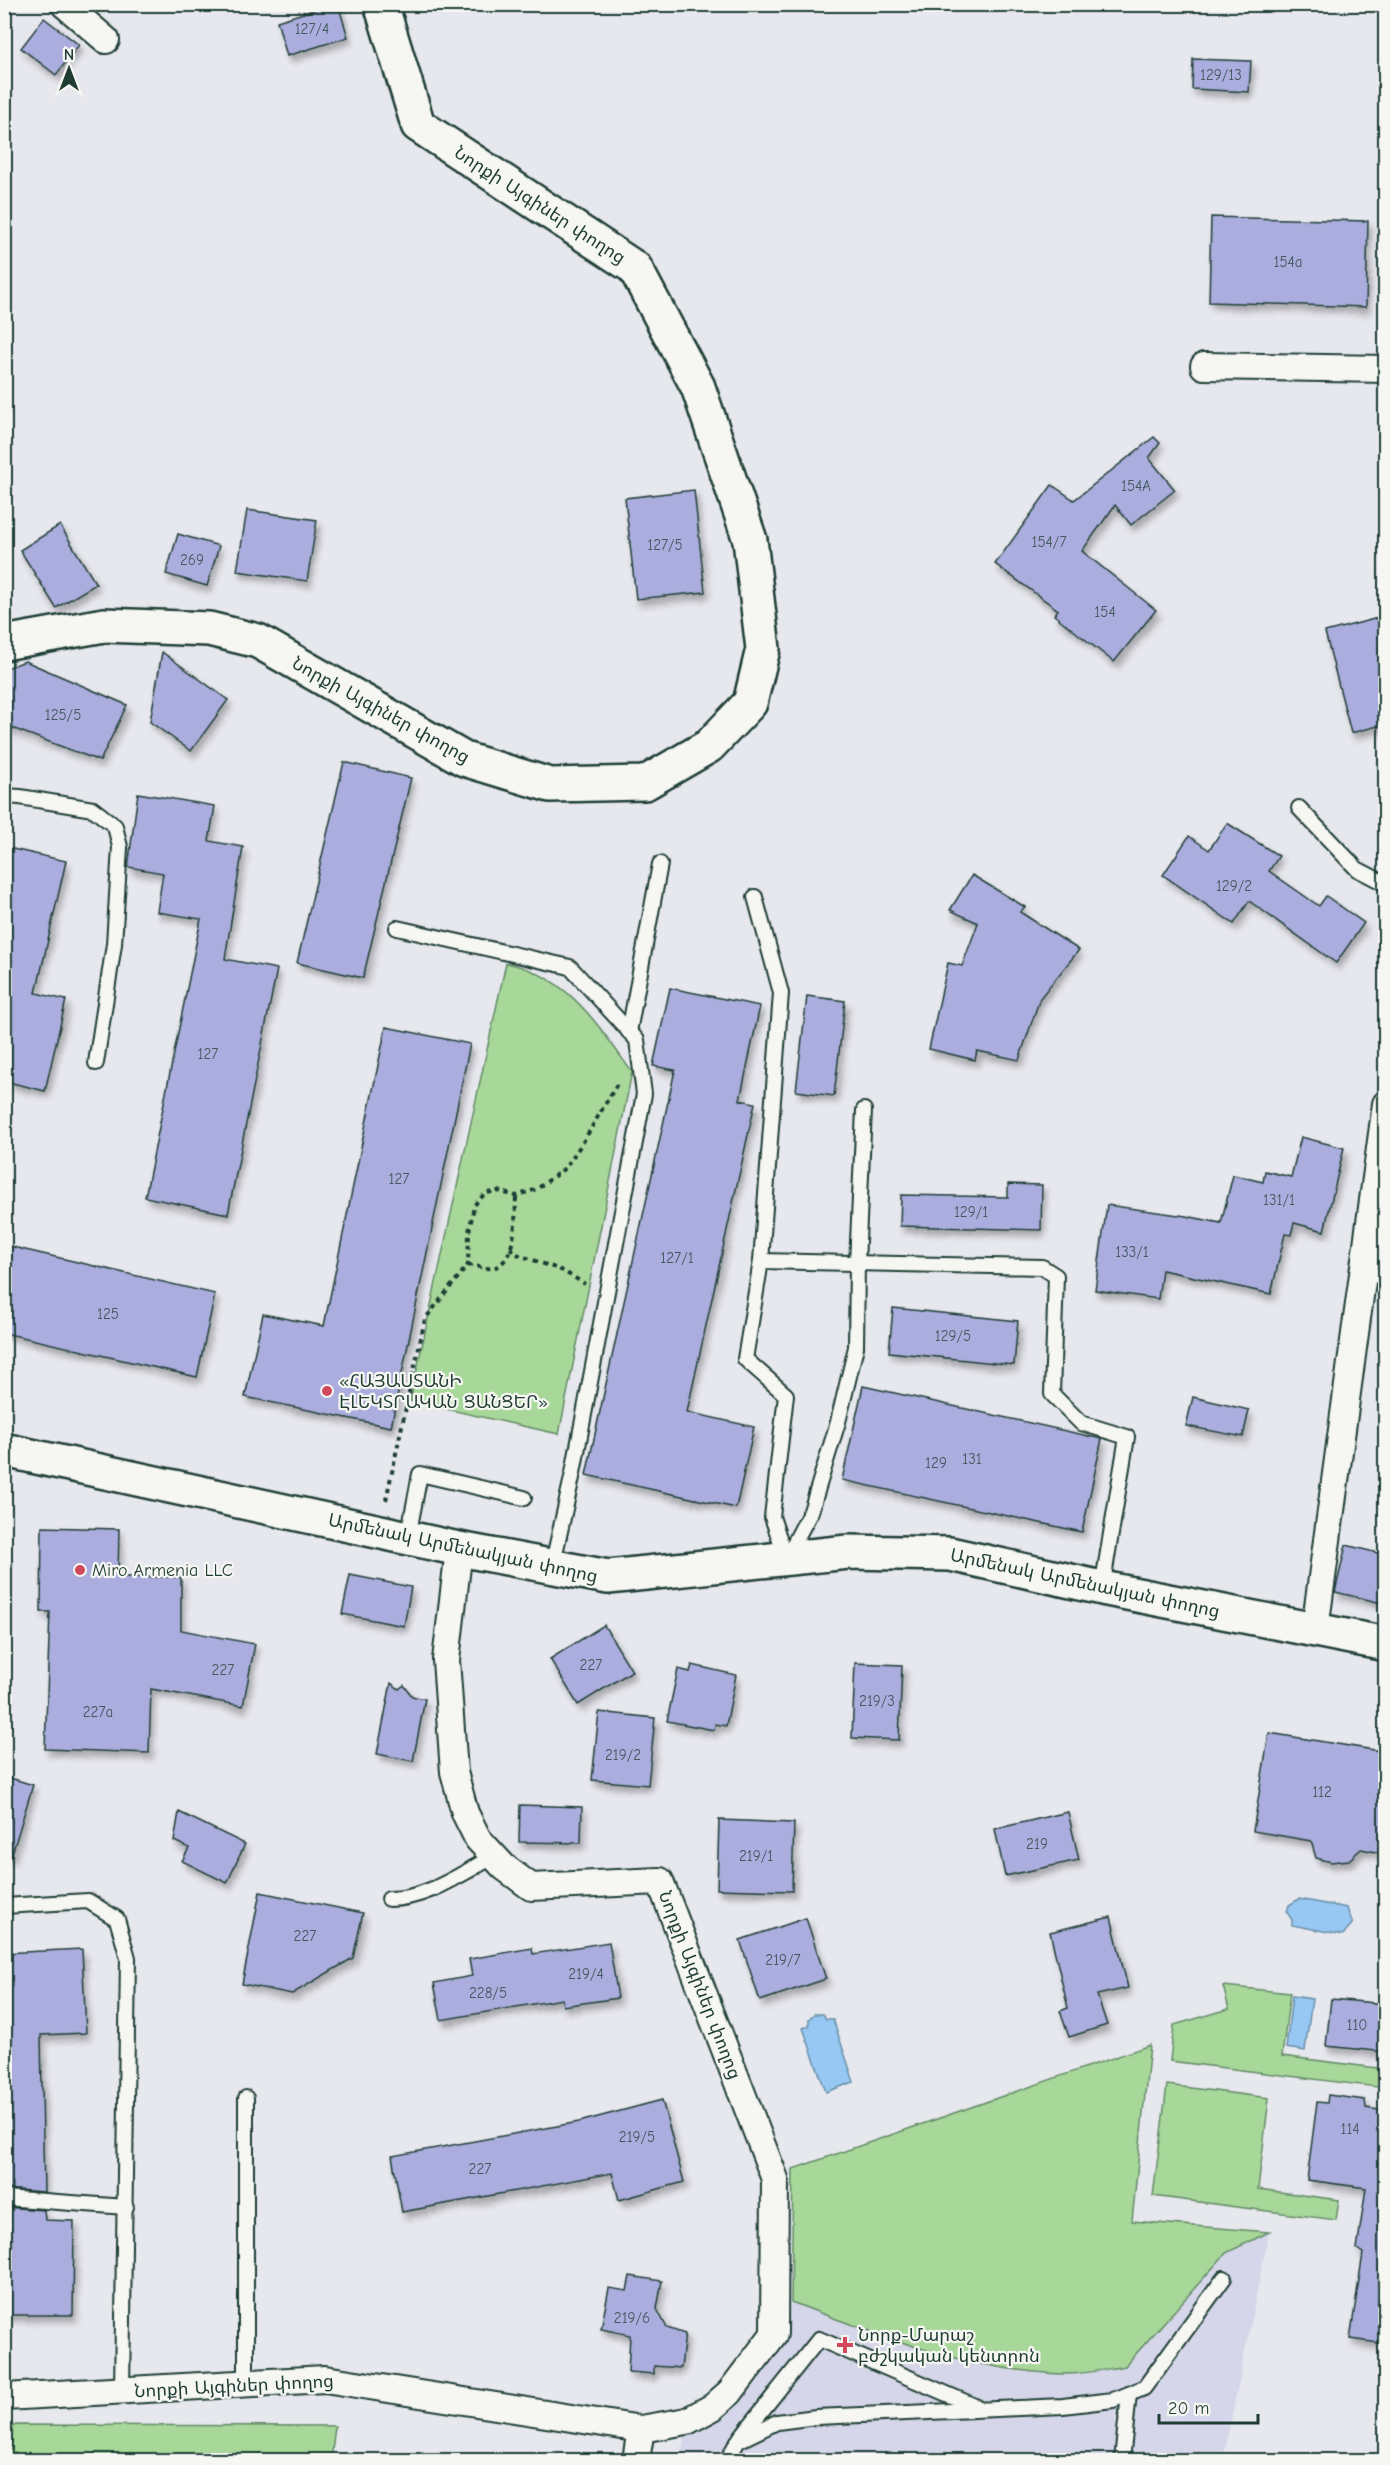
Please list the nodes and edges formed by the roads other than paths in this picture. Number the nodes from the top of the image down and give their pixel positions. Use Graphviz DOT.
graph roads {
  1 [pos="64,4"];
  2 [pos="381,4"];
  3 [pos="106,40"];
  4 [pos="1204,366"];
  5 [pos="1386,369"];
  6 [pos="4,643"];
  7 [pos="4,796"];
  8 [pos="1299,808"];
  9 [pos="660,864"];
  10 [pos="1386,884"];
  11 [pos="755,897"];
  12 [pos="398,928"];
  13 [pos="629,1032"];
  14 [pos="96,1063"];
  15 [pos="1386,1104"];
  16 [pos="864,1110"];
  17 [pos="760,1261"];
  18 [pos="856,1263"];
  19 [pos="1374,1275"];
  20 [pos="6,1456"];
  21 [pos="524,1498"];
  22 [pos="394,1534"];
  23 [pos="459,1549"];
  24 [pos="786,1558"];
  25 [pos="552,1567"];
  26 [pos="1102,1588"];
  27 [pos="1315,1629"];
  28 [pos="1386,1644"];
  29 [pos="494,1857"];
  30 [pos="388,1899"];
  31 [pos="4,1906"];
  32 [pos="246,2098"];
  33 [pos="4,2198"];
  34 [pos="126,2207"];
  35 [pos="1224,2278"];
  36 [pos="246,2384"];
  37 [pos="122,2391"];
  38 [pos="1129,2394"];
  39 [pos="4,2397"];
  40 [pos="981,2409"];
  41 [pos="641,2429"];
  42 [pos="738,2441"];
  43 [pos="636,2460"];
  44 [pos="727,2460"];
  45 [pos="1122,2460"];
  1 -- 3 [label="street"];
  2 -- 6 [label="street, Նորքի Այգիներ փողոց"];
  4 -- 5 [label="street"];
  7 -- 14 [label="lane"];
  8 -- 10 [label="lane"];
  9 -- 13 [label="lane"];
  11 -- 17 [label="lane"];
  12 -- 13 [label="lane"];
  13 -- 25 [label="lane"];
  15 -- 19 [label="street"];
  16 -- 18 [label="lane"];
  17 -- 18 [label="lane"];
  17 -- 24 [label="lane"];
  18 -- 24 [label="lane"];
  18 -- 26 [label="lane"];
  19 -- 27 [label="street"];
  20 -- 22 [label="street, Արմենակ Արմենակյան փողոց"];
  21 -- 22 [label="lane"];
  22 -- 23 [label="street, Արմենակ Արմենակյան փողոց"];
  23 -- 25 [label="street, Արմենակ Արմենակյան փողոց"];
  23 -- 29 [label="street, Նորքի Այգիներ փողոց"];
  24 -- 25 [label="street, Արմենակ Արմենակյան փողոց"];
  24 -- 26 [label="street, Արմենակ Արմենակյան փողոց"];
  26 -- 27 [label="street, Արմենակ Արմենակյան փողոց"];
  27 -- 28 [label="street, Արմենակ Արմենակյան փողոց"];
  29 -- 30 [label="lane"];
  29 -- 41 [label="street, Նորքի Այգիներ փողոց"];
  31 -- 34 [label="lane"];
  32 -- 36 [label="lane"];
  33 -- 34 [label="lane"];
  34 -- 37 [label="lane"];
  35 -- 38 [label="lane"];
  36 -- 37 [label="street, Նորքի Այգիներ փողոց"];
  36 -- 41 [label="street, Նորքի Այգիներ փողոց"];
  37 -- 39 [label="street, Նորքի Այգիներ փողոց"];
  38 -- 40 [label="lane"];
  38 -- 45 [label="lane"];
  40 -- 42 [label="lane"];
  40 -- 42 [label="lane"];
  41 -- 43 [label="street"];
  42 -- 44 [label="lane"];
}
